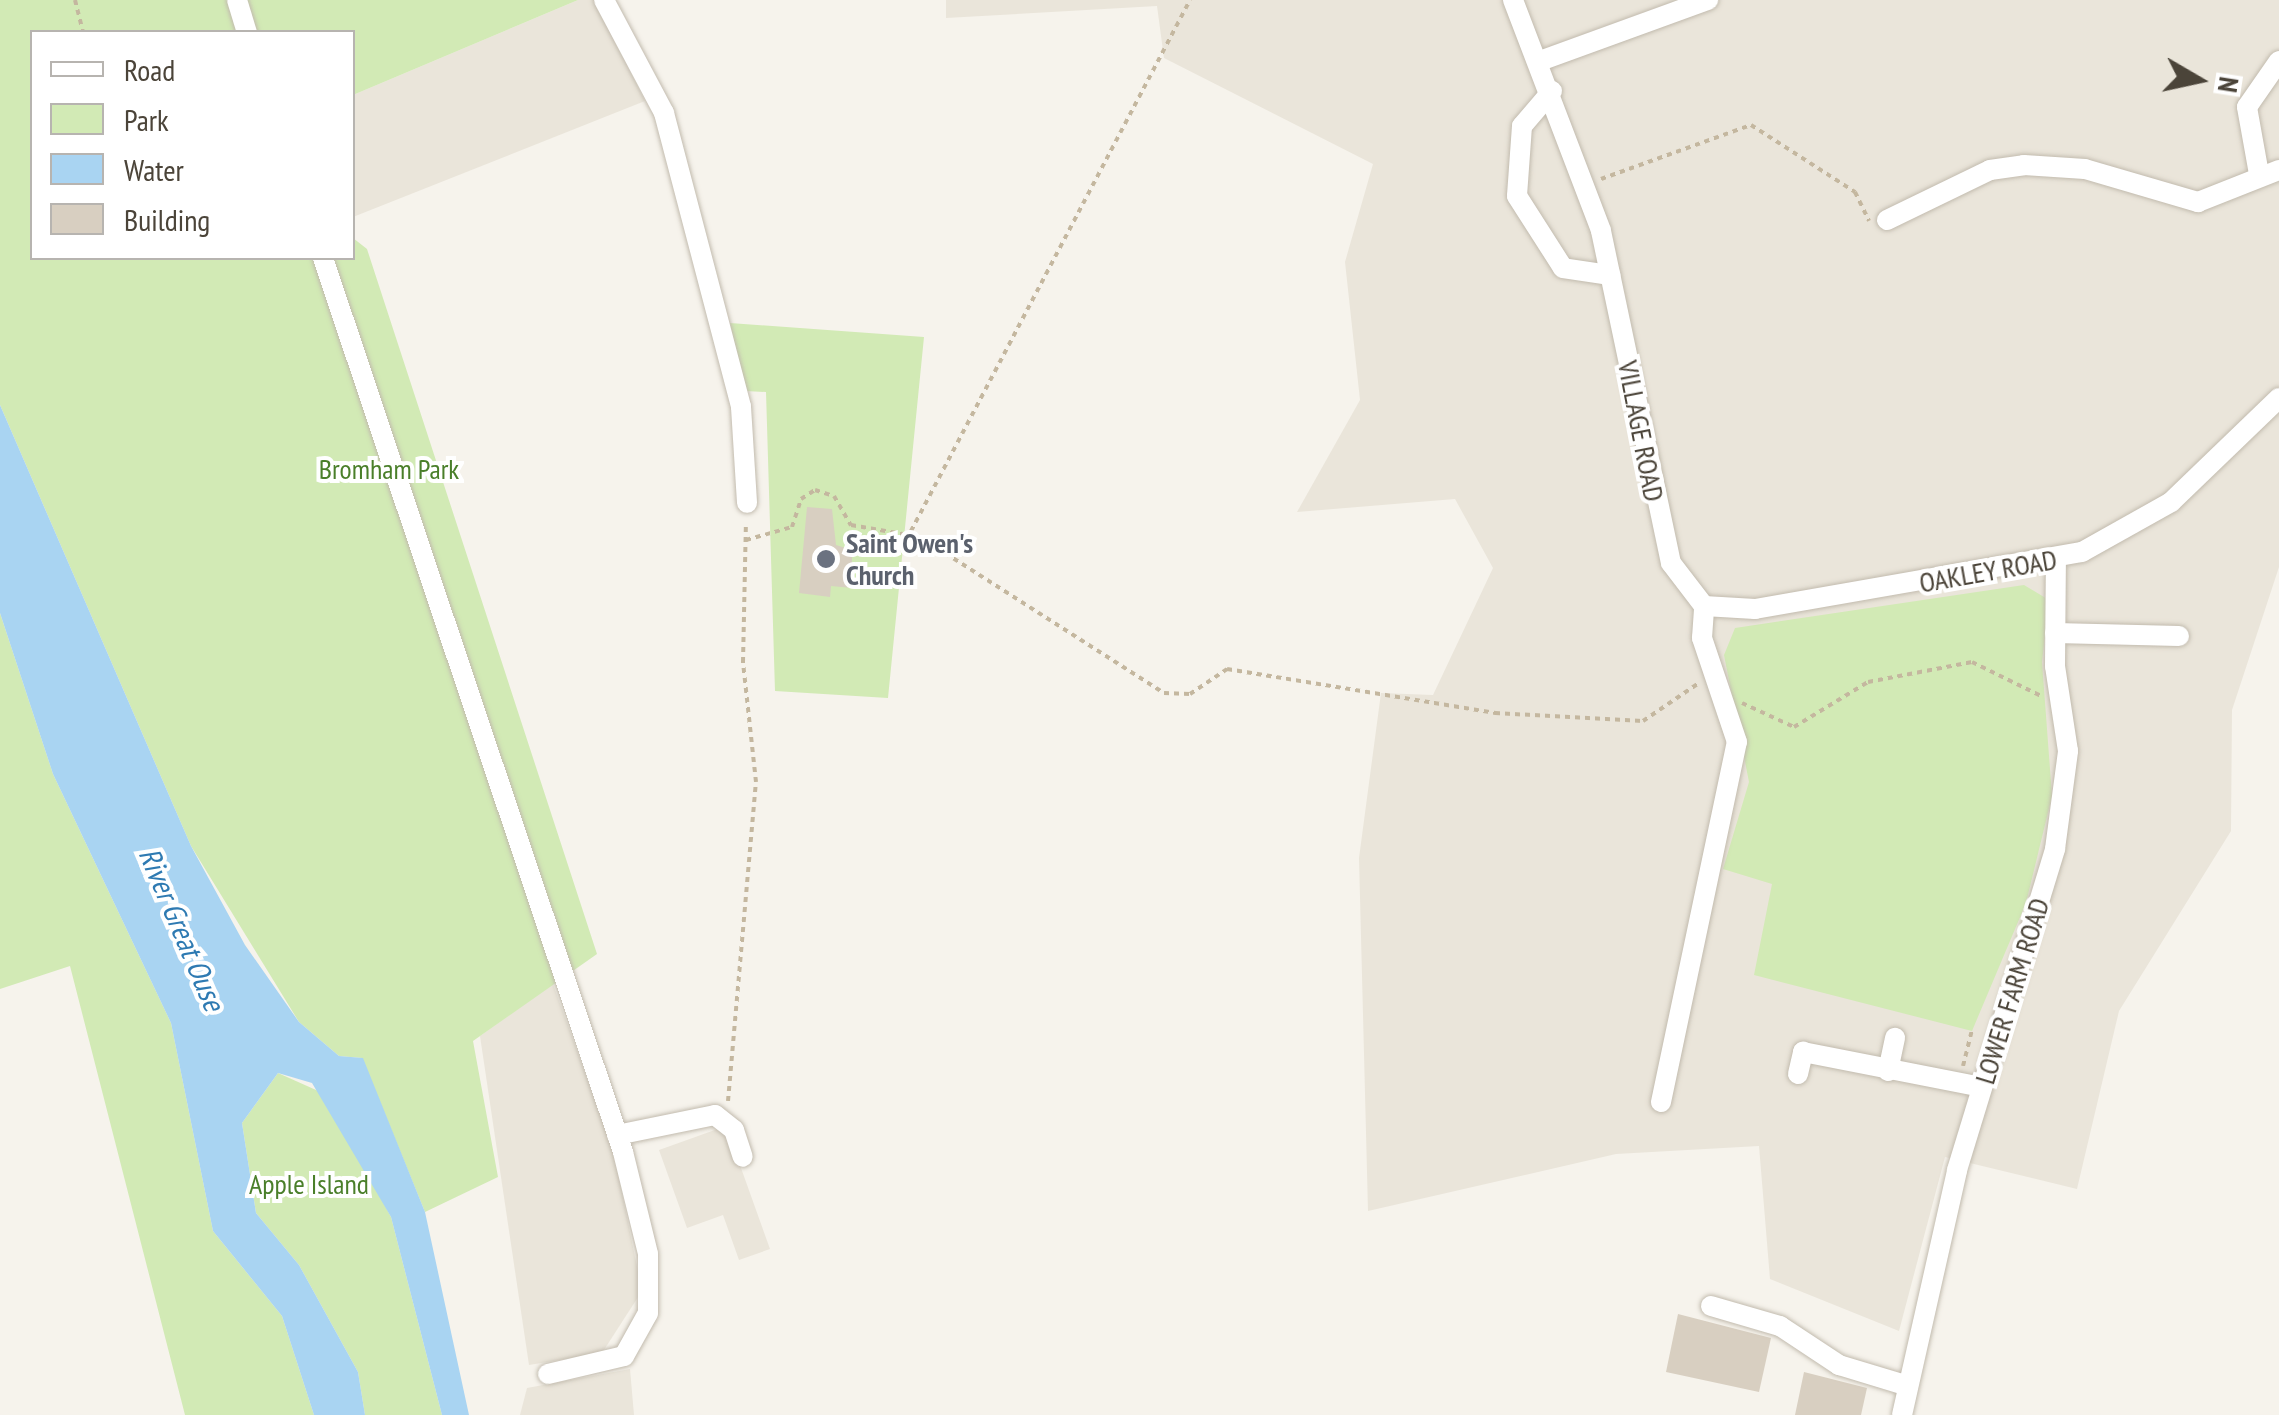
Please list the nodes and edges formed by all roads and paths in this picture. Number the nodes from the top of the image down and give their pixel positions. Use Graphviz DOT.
graph roads {
  1 [pos="76,0"];
  2 [pos="236,0"];
  3 [pos="604,0"];
  4 [pos="1190,0"];
  5 [pos="1513,0"];
  6 [pos="1708,0"];
  7 [pos="83,30"];
  8 [pos="246,30"];
  9 [pos="1540,61"];
  10 [pos="2279,61"];
  11 [pos="1552,92"];
  12 [pos="2269,172"];
  13 [pos="1587,184"];
  14 [pos="1887,220"];
  15 [pos="324,260"];
  16 [pos="1610,274"];
  17 [pos="2279,398"];
  18 [pos="746,503"];
  19 [pos="910,532"];
  20 [pos="746,540"];
  21 [pos="2056,561"];
  22 [pos="1704,606"];
  23 [pos="2055,633"];
  24 [pos="2179,636"];
  25 [pos="1712,675"];
  26 [pos="1722,701"];
  27 [pos="2062,702"];
  28 [pos="1972,1031"];
  29 [pos="1895,1038"];
  30 [pos="1888,1070"];
  31 [pos="1798,1074"];
  32 [pos="1958,1086"];
  33 [pos="1982,1087"];
  34 [pos="1661,1102"];
  35 [pos="715,1115"];
  36 [pos="618,1135"];
  37 [pos="743,1157"];
  38 [pos="1711,1306"];
  39 [pos="548,1374"];
  40 [pos="1908,1386"];
  41 [pos="1902,1415"];
  1 -- 7 [label="path"];
  2 -- 8 [label="street"];
  3 -- 18 [label="street"];
  4 -- 19 [label="path"];
  5 -- 9 [label="street, VILLAGE ROAD"];
  6 -- 9 [label="street"];
  9 -- 11 [label="street, VILLAGE ROAD"];
  10 -- 12 [label="street"];
  11 -- 13 [label="street, VILLAGE ROAD"];
  11 -- 16 [label="street"];
  12 -- 14 [label="street"];
  13 -- 14 [label="path"];
  13 -- 16 [label="street, VILLAGE ROAD"];
  15 -- 36 [label="street"];
  16 -- 22 [label="street, VILLAGE ROAD"];
  17 -- 21 [label="street, OAKLEY ROAD"];
  18 -- 20 [label="path"];
  19 -- 20 [label="path"];
  19 -- 25 [label="path"];
  20 -- 35 [label="path"];
  21 -- 22 [label="street, OAKLEY ROAD"];
  21 -- 23 [label="street, LOWER FARM ROAD"];
  22 -- 25 [label="street"];
  23 -- 24 [label="street"];
  23 -- 27 [label="street, LOWER FARM ROAD"];
  25 -- 26 [label="street"];
  26 -- 27 [label="path"];
  26 -- 34 [label="street"];
  27 -- 33 [label="street, LOWER FARM ROAD"];
  28 -- 32 [label="path"];
  29 -- 30 [label="street"];
  30 -- 31 [label="street"];
  30 -- 32 [label="street"];
  32 -- 33 [label="street"];
  33 -- 40 [label="street, LOWER FARM ROAD"];
  35 -- 36 [label="street"];
  35 -- 37 [label="street"];
  36 -- 39 [label="street"];
  38 -- 40 [label="street"];
  40 -- 41 [label="street, LOWER FARM ROAD"];
}
